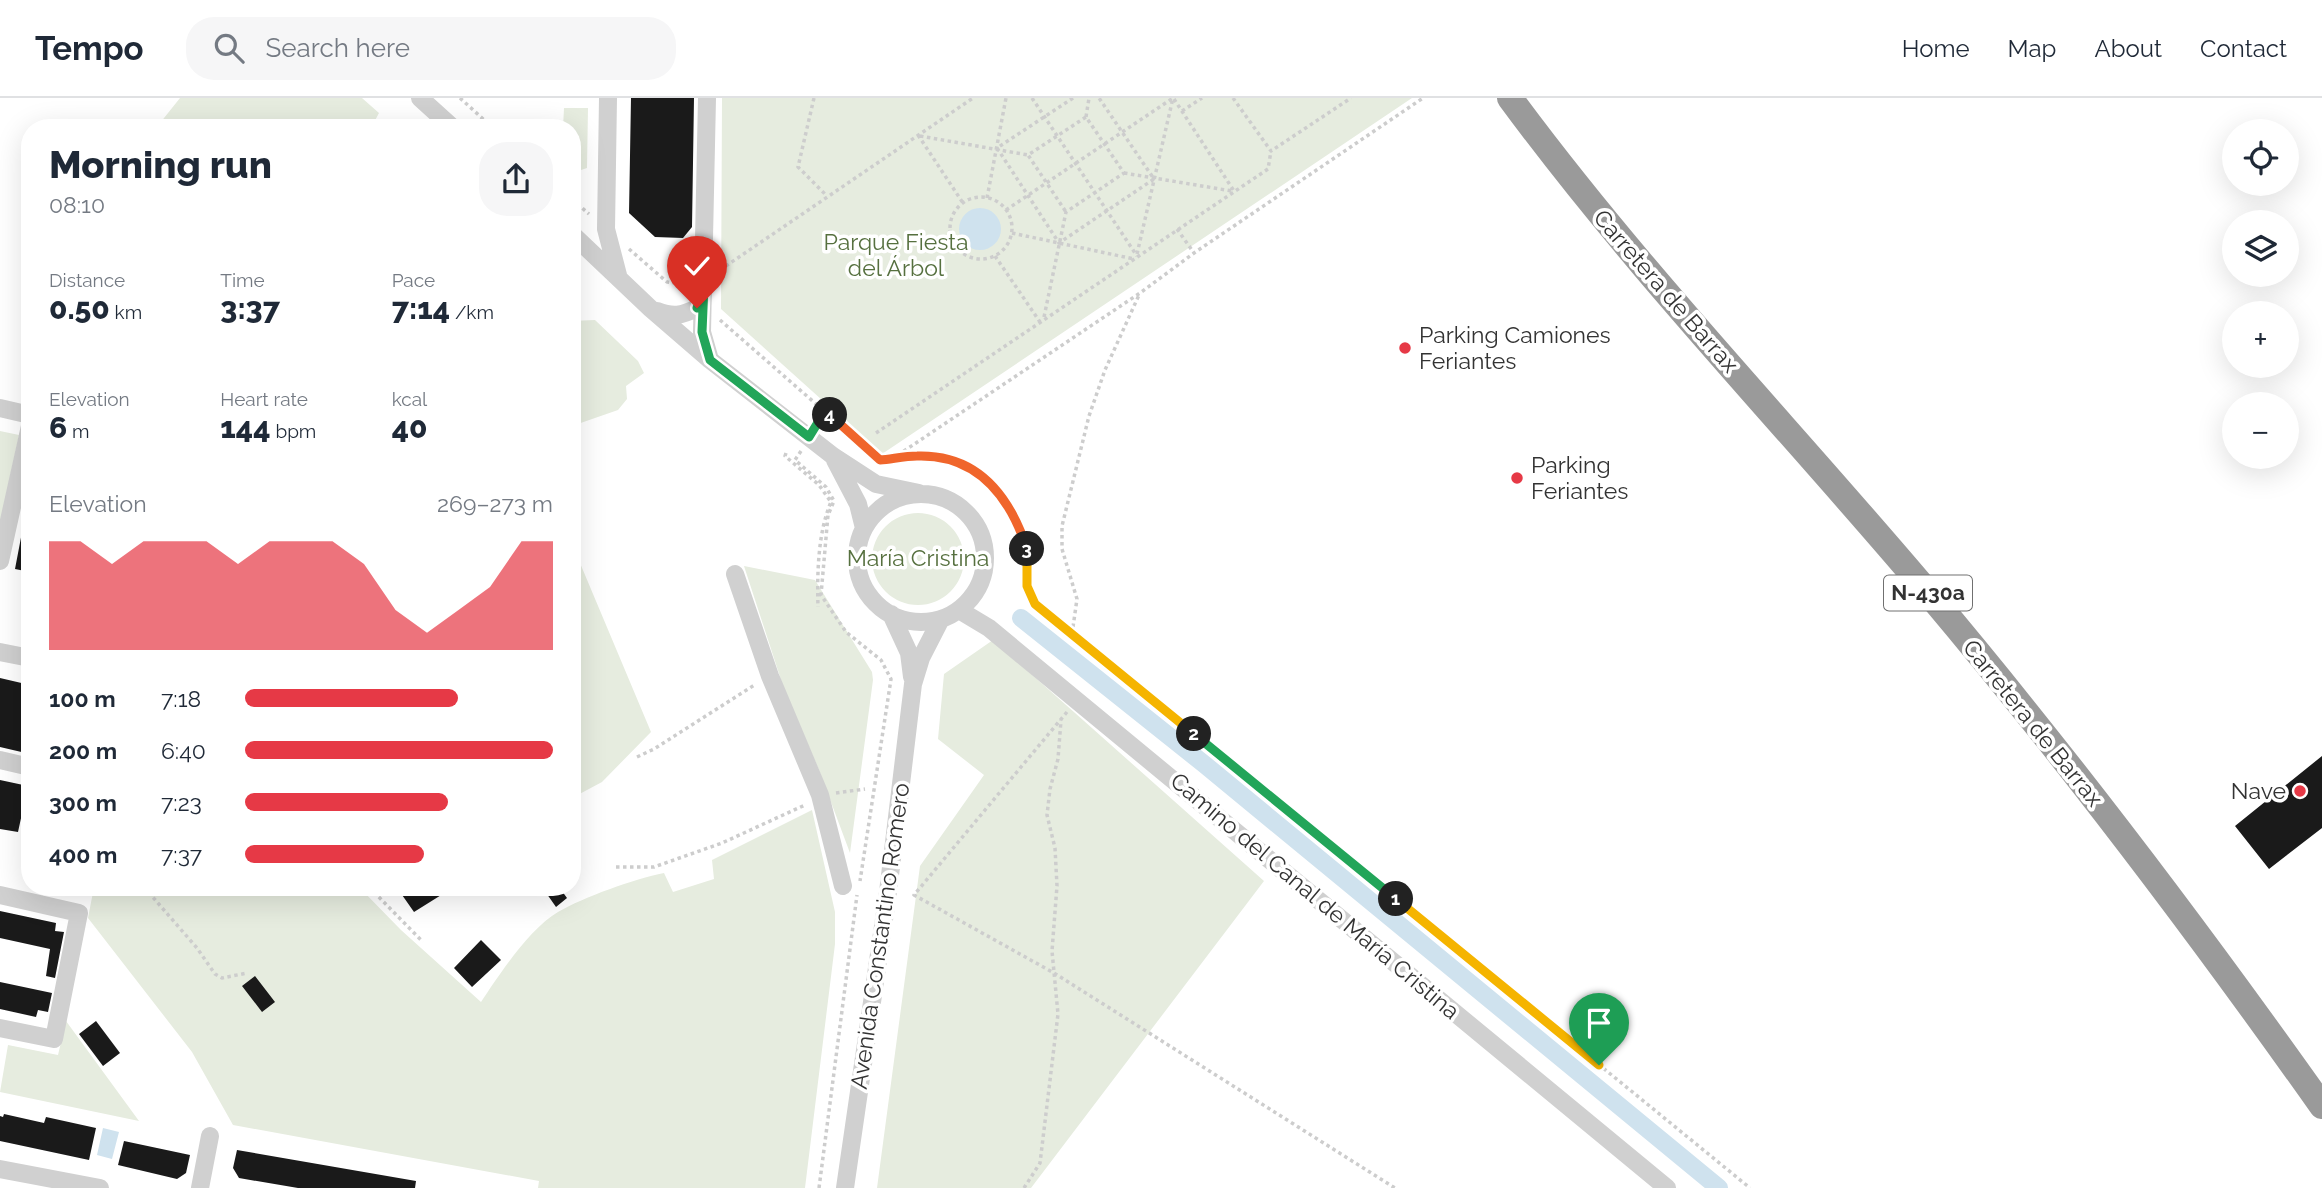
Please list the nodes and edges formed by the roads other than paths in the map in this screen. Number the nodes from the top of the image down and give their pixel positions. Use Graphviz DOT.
graph roads {
  1 [pos="420,98"];
  2 [pos="608,98"];
  3 [pos="707,98"];
  4 [pos="1510,98"];
  5 [pos="443,119"];
  6 [pos="606,229"];
  7 [pos="581,233"];
  8 [pos="581,242"];
  9 [pos="620,279"];
  10 [pos="710,279"];
  11 [pos="651,309"];
  12 [pos="710,360"];
  13 [pos="0,408"];
  14 [pos="21,413"];
  15 [pos="833,456"];
  16 [pos="21,466"];
  17 [pos="919,493"];
  18 [pos="864,528"];
  19 [pos="0,561"];
  20 [pos="735,574"];
  21 [pos="959,610"];
  22 [pos="891,614"];
  23 [pos="941,619"];
  24 [pos="0,652"];
  25 [pos="21,656"];
  26 [pos="913,684"];
  27 [pos="0,760"];
  28 [pos="21,765"];
  29 [pos="843,887"];
  30 [pos="0,894"];
  31 [pos="0,1028"];
  32 [pos="2322,1106"];
  33 [pos="210,1136"];
  34 [pos="0,1170"];
  35 [pos="100,1188"];
  36 [pos="200,1188"];
  37 [pos="845,1188"];
  38 [pos="1667,1188"];
  1 -- 5 [label="street"];
  2 -- 6 [label="street"];
  3 -- 10 [label="street"];
  4 -- 32 [label="highway, Carretera de Barrax / N-430a"];
  6 -- 7 [label="street"];
  6 -- 9 [label="street"];
  8 -- 9 [label="street"];
  9 -- 11 [label="street"];
  10 -- 11 [label="street"];
  10 -- 12 [label="street"];
  11 -- 12 [label="street"];
  12 -- 15 [label="street"];
  13 -- 14 [label="street"];
  15 -- 17 [label="street"];
  15 -- 18 [label="street"];
  16 -- 19 [label="street"];
  17 -- 18 [label="street"];
  17 -- 21 [label="street"];
  18 -- 22 [label="street"];
  20 -- 29 [label="street"];
  21 -- 23 [label="street"];
  21 -- 38 [label="street, Camino del Canal de María Cristina"];
  22 -- 23 [label="street"];
  22 -- 26 [label="street, Avenida Constantino Romero"];
  23 -- 26 [label="street, Avenida Constantino Romero"];
  24 -- 25 [label="street"];
  26 -- 37 [label="street, Avenida Constantino Romero"];
  27 -- 28 [label="street"];
  30 -- 31 [label="street"];
  33 -- 36 [label="street"];
  34 -- 35 [label="street"];
}
